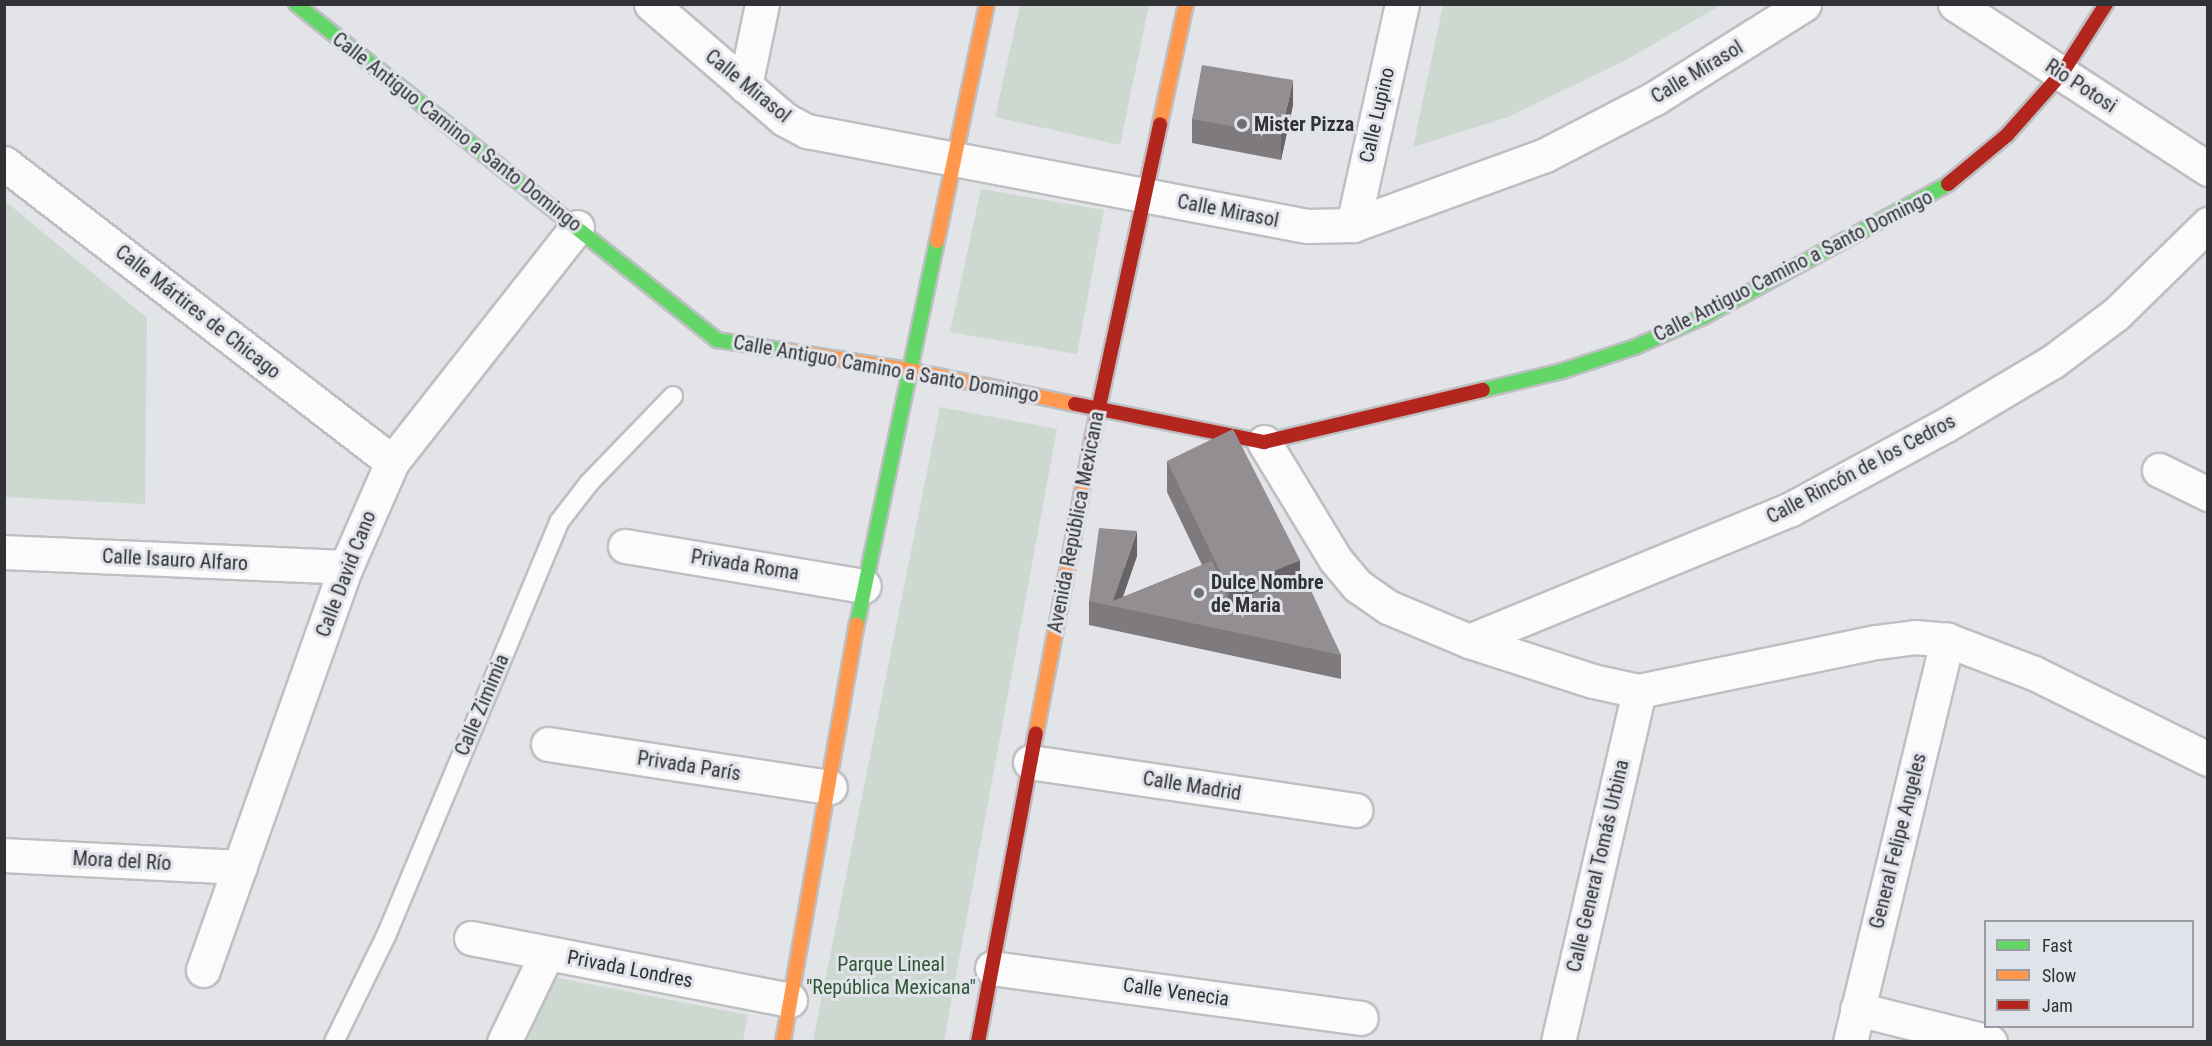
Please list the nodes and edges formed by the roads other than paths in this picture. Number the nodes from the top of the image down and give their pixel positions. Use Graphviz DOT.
graph roads {
  1 [pos="296,4"];
  2 [pos="651,4"];
  3 [pos="762,4"];
  4 [pos="987,4"];
  5 [pos="1186,4"];
  6 [pos="1402,4"];
  7 [pos="1804,4"];
  8 [pos="1955,4"];
  9 [pos="2106,4"];
  10 [pos="2062,74"];
  11 [pos="745,86"];
  12 [pos="952,161"];
  13 [pos="4,163"];
  14 [pos="2208,169"];
  15 [pos="1143,195"];
  16 [pos="2208,224"];
  17 [pos="1353,225"];
  18 [pos="577,227"];
  19 [pos="909,370"];
  20 [pos="674,396"];
  21 [pos="1098,406"];
  22 [pos="1264,442"];
  23 [pos="392,462"];
  24 [pos="2159,470"];
  25 [pos="2208,494"];
  26 [pos="625,546"];
  27 [pos="4,552"];
  28 [pos="346,567"];
  29 [pos="864,586"];
  30 [pos="1469,640"];
  31 [pos="1947,640"];
  32 [pos="1639,690"];
  33 [pos="548,744"];
  34 [pos="2208,759"];
  35 [pos="1030,762"];
  36 [pos="830,787"];
  37 [pos="1354,810"];
  38 [pos="4,855"];
  39 [pos="240,867"];
  40 [pos="471,938"];
  41 [pos="547,953"];
  42 [pos="992,968"];
  43 [pos="203,970"];
  44 [pos="790,1000"];
  45 [pos="1857,1009"];
  46 [pos="1360,1018"];
  47 [pos="334,1041"];
  48 [pos="504,1041"];
  49 [pos="783,1041"];
  50 [pos="978,1041"];
  51 [pos="1558,1041"];
  52 [pos="1850,1041"];
  53 [pos="1990,1041"];
  1 -- 18 [label="main road, Calle Antiguo Camino a Santo Domingo"];
  2 -- 11 [label="street, Calle Mirasol"];
  3 -- 11 [label="street"];
  4 -- 12 [label="main road"];
  5 -- 15 [label="main road, Avenida República Mexicana"];
  6 -- 17 [label="street, Calle Lupino"];
  7 -- 17 [label="street, Calle Mirasol"];
  8 -- 10 [label="street, Rio Potosi"];
  9 -- 10 [label="main road, Calle Antiguo Camino a Santo Domingo"];
  10 -- 14 [label="street, Rio Potosi"];
  10 -- 22 [label="main road, Calle Antiguo Camino a Santo Domingo"];
  11 -- 12 [label="street, Calle Mirasol"];
  12 -- 15 [label="street, Calle Mirasol"];
  12 -- 19 [label="main road"];
  13 -- 23 [label="street, Calle Mártires de Chicago"];
  15 -- 17 [label="street, Calle Mirasol"];
  15 -- 21 [label="main road, Avenida República Mexicana"];
  16 -- 30 [label="street, Calle Rincón de los Cedros"];
  18 -- 19 [label="main road, Calle Antiguo Camino a Santo Domingo"];
  18 -- 23 [label="street, Calle David Cano"];
  19 -- 21 [label="main road, Calle Antiguo Camino a Santo Domingo"];
  19 -- 29 [label="main road"];
  20 -- 47 [label="lane, Calle Zimimia"];
  21 -- 22 [label="main road, Calle Antiguo Camino a Santo Domingo"];
  21 -- 35 [label="main road, Avenida República Mexicana"];
  22 -- 30 [label="street"];
  23 -- 28 [label="street, Calle David Cano"];
  24 -- 25 [label="street"];
  26 -- 29 [label="street, Privada Roma"];
  27 -- 28 [label="street, Calle Isauro Alfaro"];
  28 -- 39 [label="street, Calle David Cano"];
  29 -- 36 [label="main road"];
  30 -- 32 [label="street"];
  31 -- 32 [label="street"];
  31 -- 34 [label="street"];
  31 -- 45 [label="street, General Felipe Angeles"];
  32 -- 51 [label="street, Calle General Tomás Urbina"];
  33 -- 36 [label="street, Privada París"];
  35 -- 37 [label="street, Calle Madrid"];
  35 -- 42 [label="main road, Avenida República Mexicana"];
  36 -- 44 [label="main road"];
  38 -- 39 [label="street, Mora del Río"];
  39 -- 43 [label="street, Calle David Cano"];
  40 -- 41 [label="street, Privada Londres"];
  41 -- 44 [label="street, Privada Londres"];
  41 -- 48 [label="street"];
  42 -- 46 [label="street, Calle Venecia"];
  42 -- 50 [label="main road, Avenida República Mexicana"];
  44 -- 49 [label="main road"];
  45 -- 52 [label="street, General Felipe Angeles"];
  45 -- 53 [label="street"];
}
